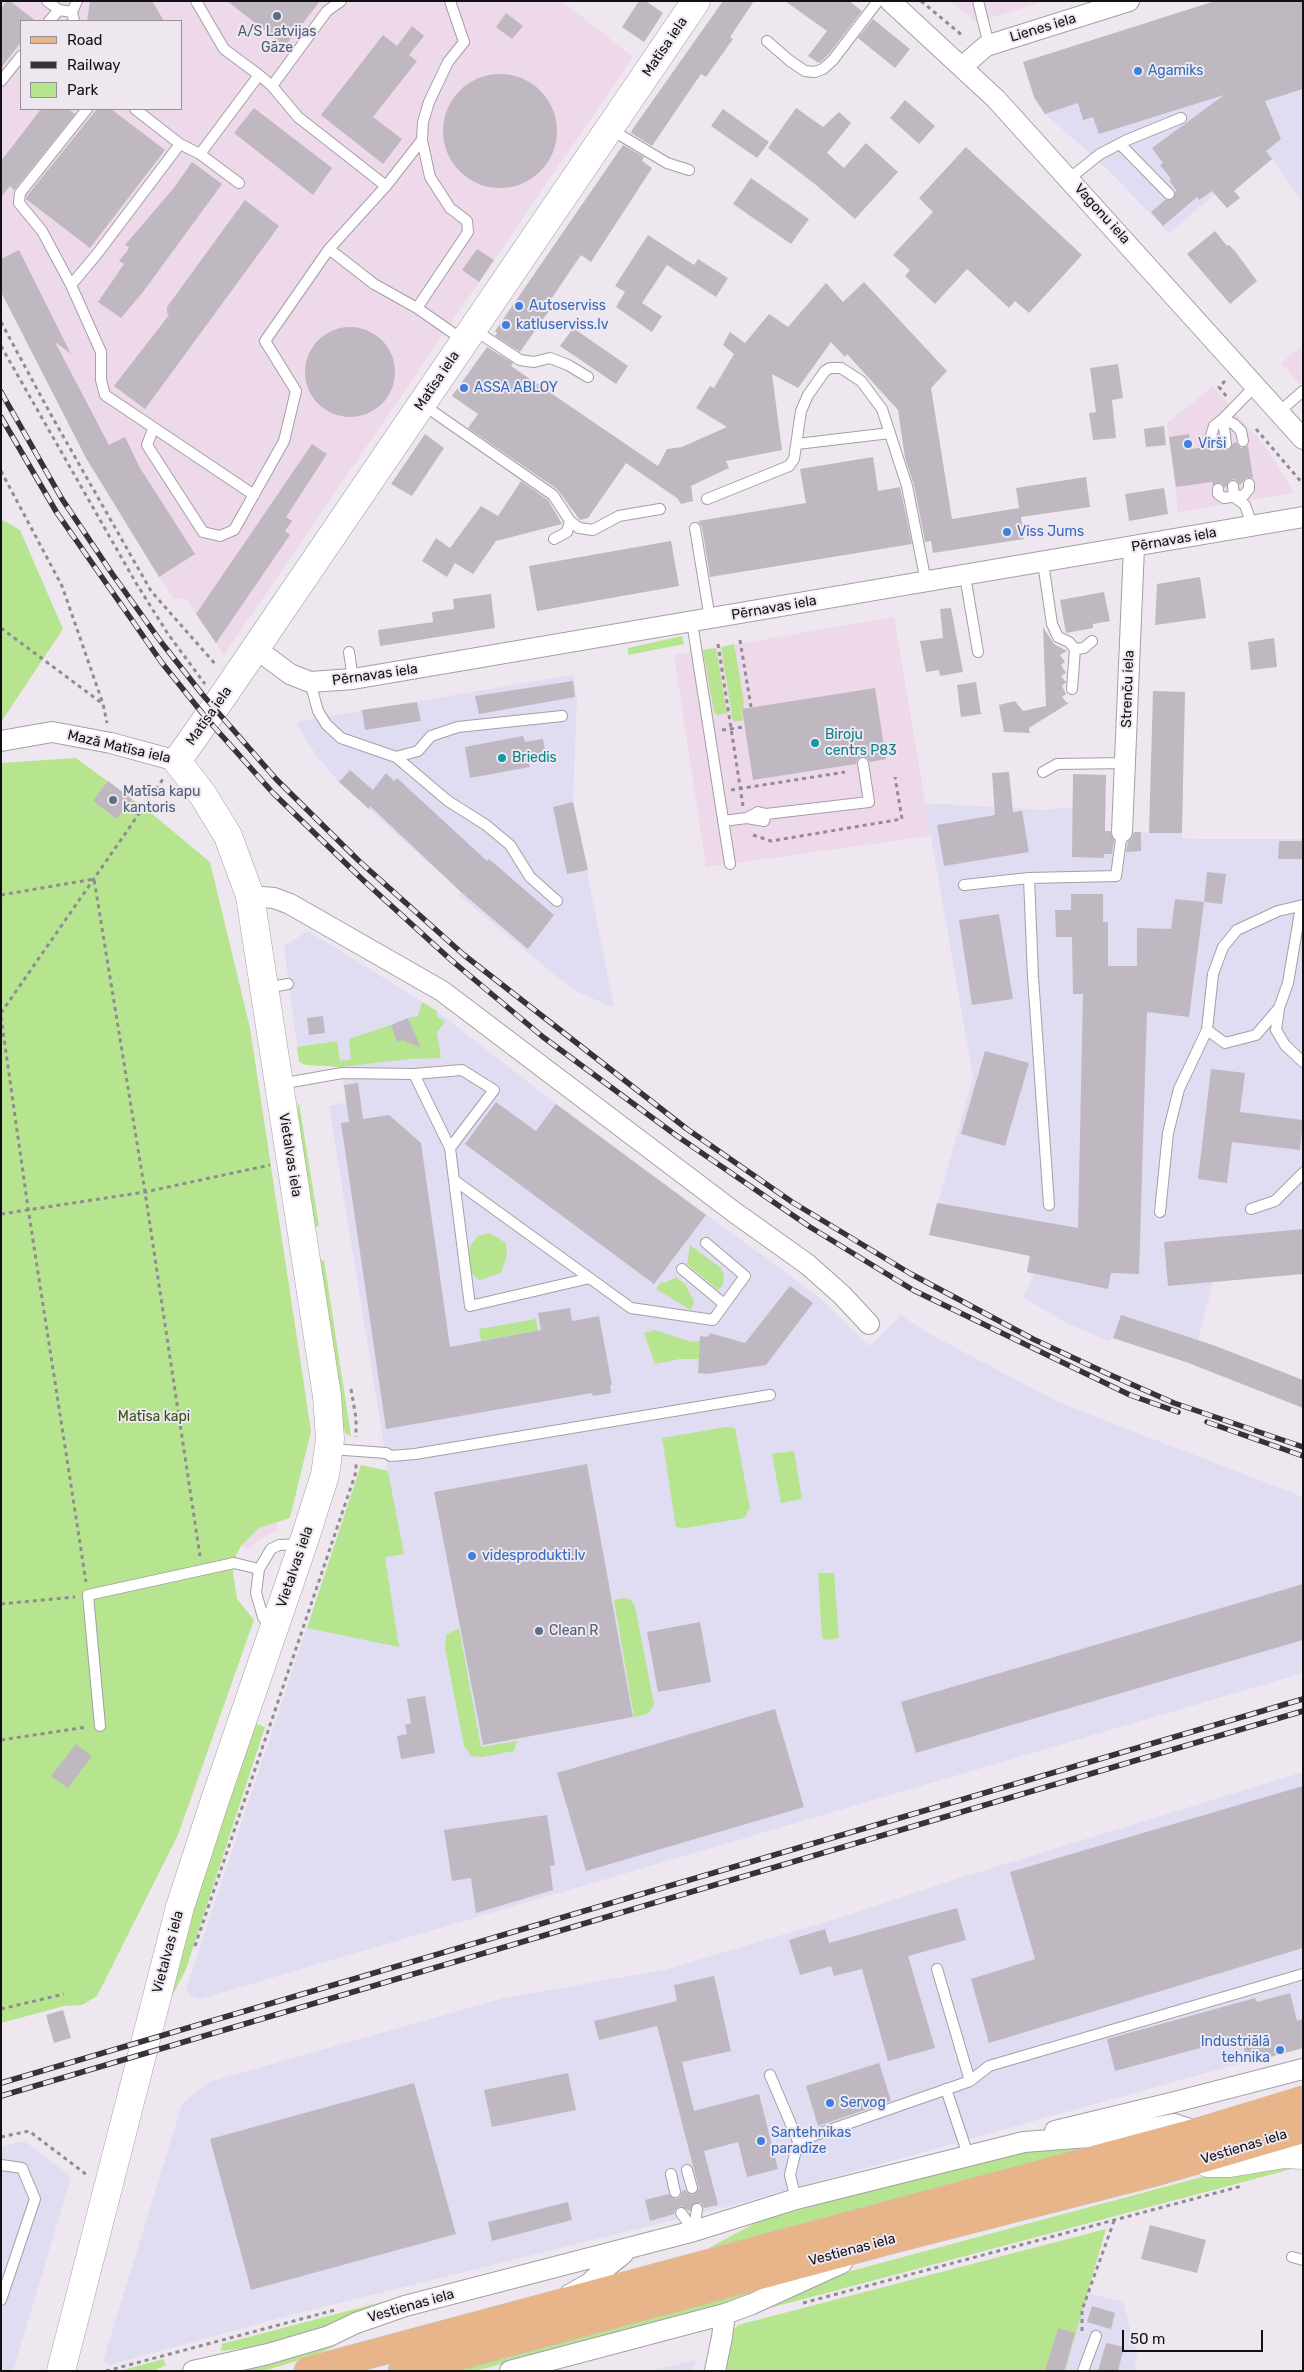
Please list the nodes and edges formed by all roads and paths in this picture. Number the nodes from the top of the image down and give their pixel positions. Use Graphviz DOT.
graph roads {
  1 [pos="47,1"];
  2 [pos="77,1"];
  3 [pos="196,1"];
  4 [pos="341,1"];
  5 [pos="450,1"];
  6 [pos="696,1"];
  7 [pos="878,1"];
  8 [pos="890,1"];
  9 [pos="922,1"];
  10 [pos="978,1"];
  11 [pos="1129,1"];
  12 [pos="58,10"];
  13 [pos="73,17"];
  14 [pos="50,20"];
  15 [pos="963,36"];
  16 [pos="767,41"];
  17 [pos="989,45"];
  18 [pos="20,57"];
  19 [pos="963,66"];
  20 [pos="259,75"];
  21 [pos="1,81"];
  22 [pos="272,86"];
  23 [pos="85,110"];
  24 [pos="136,110"];
  25 [pos="1182,118"];
  26 [pos="609,128"];
  27 [pos="422,140"];
  28 [pos="180,144"];
  29 [pos="1120,144"];
  30 [pos="200,154"];
  31 [pos="689,170"];
  32 [pos="1070,178"];
  33 [pos="239,184"];
  34 [pos="386,186"];
  35 [pos="1169,194"];
  36 [pos="329,249"];
  37 [pos="71,285"];
  38 [pos="417,308"];
  39 [pos="1,322"];
  40 [pos="468,335"];
  41 [pos="1,346"];
  42 [pos="588,377"];
  43 [pos="1255,386"];
  44 [pos="1303,391"];
  45 [pos="421,403"];
  46 [pos="1279,412"];
  47 [pos="1223,419"];
  48 [pos="153,429"];
  49 [pos="890,432"];
  50 [pos="1303,439"];
  51 [pos="1243,441"];
  52 [pos="797,444"];
  53 [pos="1226,444"];
  54 [pos="1212,446"];
  55 [pos="1,471"];
  56 [pos="1249,484"];
  57 [pos="1218,489"];
  58 [pos="1234,492"];
  59 [pos="254,494"];
  60 [pos="707,499"];
  61 [pos="660,509"];
  62 [pos="1303,517"];
  63 [pos="570,521"];
  64 [pos="1252,525"];
  65 [pos="695,528"];
  66 [pos="554,539"];
  67 [pos="1134,547"];
  68 [pos="1043,563"];
  69 [pos="965,576"];
  70 [pos="926,582"];
  71 [pos="701,621"];
  72 [pos="1,628"];
  73 [pos="740,640"];
  74 [pos="1092,641"];
  75 [pos="718,644"];
  76 [pos="255,648"];
  77 [pos="1075,649"];
  78 [pos="349,652"];
  79 [pos="978,652"];
  80 [pos="220,669"];
  81 [pos="353,679"];
  82 [pos="310,682"];
  83 [pos="207,686"];
  84 [pos="1072,689"];
  85 [pos="103,704"];
  86 [pos="752,708"];
  87 [pos="562,716"];
  88 [pos="744,726"];
  89 [pos="731,729"];
  90 [pos="709,733"];
  91 [pos="1,741"];
  92 [pos="111,744"];
  93 [pos="396,757"];
  94 [pos="177,761"];
  95 [pos="863,763"];
  96 [pos="1126,763"];
  97 [pos="845,772"];
  98 [pos="1043,772"];
  99 [pos="895,777"];
  100 [pos="740,788"];
  101 [pos="718,792"];
  102 [pos="746,819"];
  103 [pos="723,821"];
  104 [pos="1122,832"];
  105 [pos="730,864"];
  106 [pos="1029,878"];
  107 [pos="94,879"];
  108 [pos="964,885"];
  109 [pos="1,895"];
  110 [pos="250,896"];
  111 [pos="557,901"];
  112 [pos="1302,906"];
  113 [pos="1279,1008"];
  114 [pos="1,1015"];
  115 [pos="1207,1030"];
  116 [pos="1303,1062"];
  117 [pos="414,1074"];
  118 [pos="280,1084"];
  119 [pos="450,1148"];
  120 [pos="276,1164"];
  121 [pos="1303,1172"];
  122 [pos="454,1180"];
  123 [pos="145,1192"];
  124 [pos="1049,1205"];
  125 [pos="28,1208"];
  126 [pos="1251,1209"];
  127 [pos="1160,1212"];
  128 [pos="1,1214"];
  129 [pos="706,1243"];
  130 [pos="682,1269"];
  131 [pos="590,1278"];
  132 [pos="724,1304"];
  133 [pos="869,1324"];
  134 [pos="770,1395"];
  135 [pos="330,1449"];
  136 [pos="303,1544"];
  137 [pos="202,1570"];
  138 [pos="259,1570"];
  139 [pos="88,1595"];
  140 [pos="1,1604"];
  141 [pos="273,1633"];
  142 [pos="100,1726"];
  143 [pos="1,1740"];
  144 [pos="937,1969"];
  145 [pos="1303,1974"];
  146 [pos="64,1994"];
  147 [pos="1,2009"];
  148 [pos="1303,2069"];
  149 [pos="770,2075"];
  150 [pos="970,2081"];
  151 [pos="946,2089"];
  152 [pos="1303,2100"];
  153 [pos="1303,2129"];
  154 [pos="1198,2132"];
  155 [pos="1,2137"];
  156 [pos="798,2141"];
  157 [pos="1024,2142"];
  158 [pos="1303,2154"];
  159 [pos="968,2155"];
  160 [pos="1192,2162"];
  161 [pos="1,2165"];
  162 [pos="687,2170"];
  163 [pos="671,2174"];
  164 [pos="88,2176"];
  165 [pos="1243,2186"];
  166 [pos="692,2188"];
  167 [pos="675,2192"];
  168 [pos="796,2199"];
  169 [pos="697,2209"];
  170 [pos="680,2213"];
  171 [pos="1114,2220"];
  172 [pos="694,2231"];
  173 [pos="894,2239"];
  174 [pos="631,2248"];
  175 [pos="1292,2257"];
  176 [pos="1303,2260"];
  177 [pos="1,2300"];
  178 [pos="556,2303"];
  179 [pos="801,2304"];
  180 [pos="725,2314"];
  181 [pos="1083,2328"];
  182 [pos="1096,2336"];
  183 [pos="61,2371"];
  184 [pos="194,2371"];
  185 [pos="308,2371"];
  186 [pos="402,2371"];
  187 [pos="510,2371"];
  188 [pos="715,2371"];
  189 [pos="1083,2371"];
  1 -- 12 [label="lane"];
  2 -- 13 [label="lane"];
  3 -- 20 [label="lane"];
  4 -- 22 [label="lane"];
  5 -- 27 [label="lane"];
  6 -- 26 [label="street, Matīsa iela"];
  7 -- 16 [label="lane"];
  8 -- 19 [label="street, Vagonu iela"];
  9 -- 15 [label="path"];
  10 -- 17 [label="lane"];
  11 -- 17 [label="street, Lienes iela"];
  12 -- 13 [label="lane"];
  12 -- 14 [label="lane"];
  17 -- 19 [label="street, Lienes iela"];
  18 -- 21 [label="lane"];
  19 -- 32 [label="street, Vagonu iela"];
  20 -- 22 [label="lane"];
  20 -- 30 [label="lane"];
  22 -- 34 [label="lane"];
  23 -- 37 [label="lane"];
  24 -- 28 [label="lane"];
  25 -- 29 [label="lane"];
  26 -- 31 [label="lane"];
  26 -- 40 [label="street, Matīsa iela"];
  27 -- 34 [label="lane"];
  27 -- 38 [label="lane"];
  28 -- 30 [label="lane"];
  28 -- 37 [label="lane"];
  29 -- 32 [label="lane"];
  29 -- 35 [label="lane"];
  30 -- 33 [label="lane"];
  32 -- 43 [label="street, Vagonu iela"];
  34 -- 36 [label="lane"];
  36 -- 38 [label="lane"];
  36 -- 59 [label="lane"];
  37 -- 48 [label="lane"];
  38 -- 40 [label="lane"];
  39 -- 80 [label="path"];
  40 -- 42 [label="lane"];
  40 -- 45 [label="street, Matīsa iela"];
  41 -- 83 [label="path"];
  43 -- 46 [label="street, Vagonu iela"];
  43 -- 47 [label="lane"];
  44 -- 46 [label="lane"];
  45 -- 63 [label="lane"];
  45 -- 76 [label="street, Matīsa iela"];
  46 -- 50 [label="street, Vagonu iela"];
  47 -- 51 [label="lane"];
  47 -- 53 [label="lane"];
  47 -- 54 [label="lane"];
  48 -- 59 [label="lane"];
  48 -- 59 [label="lane"];
  49 -- 52 [label="lane"];
  49 -- 52 [label="lane"];
  49 -- 70 [label="lane"];
  52 -- 60 [label="lane"];
  55 -- 85 [label="path"];
  56 -- 58 [label="lane"];
  57 -- 58 [label="lane"];
  58 -- 64 [label="lane"];
  61 -- 63 [label="lane"];
  62 -- 64 [label="street, Pērnavas iela"];
  63 -- 66 [label="lane"];
  64 -- 67 [label="street, Pērnavas iela"];
  65 -- 71 [label="lane"];
  67 -- 68 [label="street, Pērnavas iela"];
  67 -- 96 [label="street, Strenču iela"];
  68 -- 69 [label="street, Pērnavas iela"];
  68 -- 77 [label="lane"];
  69 -- 70 [label="street, Pērnavas iela"];
  69 -- 79 [label="lane"];
  70 -- 71 [label="street, Pērnavas iela"];
  71 -- 81 [label="street, Pērnavas iela"];
  71 -- 90 [label="lane"];
  72 -- 85 [label="path"];
  73 -- 86 [label="path"];
  74 -- 77 [label="lane"];
  75 -- 89 [label="path"];
  76 -- 82 [label="street, Pērnavas iela"];
  76 -- 94 [label="street, Matīsa iela"];
  77 -- 84 [label="lane"];
  78 -- 81 [label="lane"];
  81 -- 82 [label="street, Pērnavas iela"];
  82 -- 93 [label="lane"];
  85 -- 92 [label="path"];
  87 -- 93 [label="lane"];
  88 -- 89 [label="path"];
  89 -- 90 [label="path"];
  89 -- 100 [label="path"];
  90 -- 101 [label="lane"];
  91 -- 92 [label="street, Mazā Matīsa iela"];
  92 -- 94 [label="street, Mazā Matīsa iela"];
  93 -- 111 [label="lane"];
  94 -- 107 [label="path"];
  94 -- 110 [label="street, Vietalvas iela"];
  95 -- 102 [label="lane"];
  96 -- 98 [label="lane"];
  96 -- 104 [label="street, Strenču iela"];
  97 -- 100 [label="path"];
  99 -- 102 [label="path"];
  100 -- 101 [label="path"];
  100 -- 102 [label="path"];
  101 -- 103 [label="lane"];
  102 -- 103 [label="lane"];
  103 -- 105 [label="lane"];
  104 -- 106 [label="lane"];
  106 -- 108 [label="lane"];
  106 -- 124 [label="lane"];
  107 -- 109 [label="path"];
  107 -- 114 [label="path"];
  107 -- 123 [label="path"];
  110 -- 118 [label="street, Vietalvas iela"];
  110 -- 133 [label="street"];
  112 -- 113 [label="lane"];
  112 -- 115 [label="lane"];
  113 -- 115 [label="lane"];
  113 -- 116 [label="lane"];
  114 -- 125 [label="path"];
  115 -- 127 [label="lane"];
  117 -- 118 [label="lane"];
  117 -- 119 [label="lane"];
  117 -- 119 [label="lane"];
  118 -- 135 [label="street, Vietalvas iela"];
  119 -- 122 [label="lane"];
  120 -- 123 [label="path"];
  121 -- 126 [label="lane"];
  122 -- 131 [label="lane"];
  122 -- 131 [label="lane"];
  123 -- 125 [label="path"];
  123 -- 137 [label="path"];
  125 -- 128 [label="path"];
  125 -- 139 [label="path"];
  129 -- 132 [label="lane"];
  130 -- 132 [label="lane"];
  131 -- 132 [label="lane"];
  134 -- 135 [label="lane"];
  135 -- 136 [label="street, Vietalvas iela"];
  136 -- 138 [label="lane"];
  136 -- 141 [label="street, Vietalvas iela"];
  137 -- 138 [label="lane"];
  137 -- 139 [label="lane"];
  138 -- 141 [label="lane"];
  139 -- 140 [label="path"];
  139 -- 142 [label="lane"];
  141 -- 183 [label="street, Vietalvas iela"];
  142 -- 143 [label="path"];
  144 -- 150 [label="lane"];
  145 -- 150 [label="lane"];
  146 -- 147 [label="path"];
  148 -- 157 [label="street, Vestienas iela"];
  149 -- 156 [label="lane"];
  150 -- 151 [label="lane"];
  151 -- 156 [label="lane"];
  151 -- 159 [label="lane"];
  152 -- 154 [label="main road, Vestienas iela"];
  153 -- 160 [label="main road, Vestienas iela"];
  154 -- 157 [label="street, Vestienas iela"];
  154 -- 178 [label="main road, Vestienas iela"];
  155 -- 164 [label="path"];
  156 -- 168 [label="lane"];
  157 -- 159 [label="street, Vestienas iela"];
  158 -- 160 [label="street"];
  159 -- 168 [label="street, Vestienas iela"];
  160 -- 173 [label="main road, Vestienas iela"];
  161 -- 177 [label="lane"];
  162 -- 166 [label="lane"];
  163 -- 167 [label="lane"];
  165 -- 171 [label="path"];
  168 -- 172 [label="street, Vestienas iela"];
  169 -- 172 [label="lane"];
  170 -- 172 [label="lane"];
  171 -- 179 [label="path"];
  171 -- 181 [label="path"];
  172 -- 174 [label="street, Vestienas iela"];
  173 -- 180 [label="street"];
  173 -- 186 [label="main road, Vestienas iela"];
  174 -- 178 [label="street, Vestienas iela"];
  174 -- 184 [label="street, Vestienas iela"];
  175 -- 176 [label="lane"];
  178 -- 185 [label="main road, Vestienas iela"];
  180 -- 187 [label="street"];
  180 -- 188 [label="street"];
  182 -- 189 [label="lane"];
}
